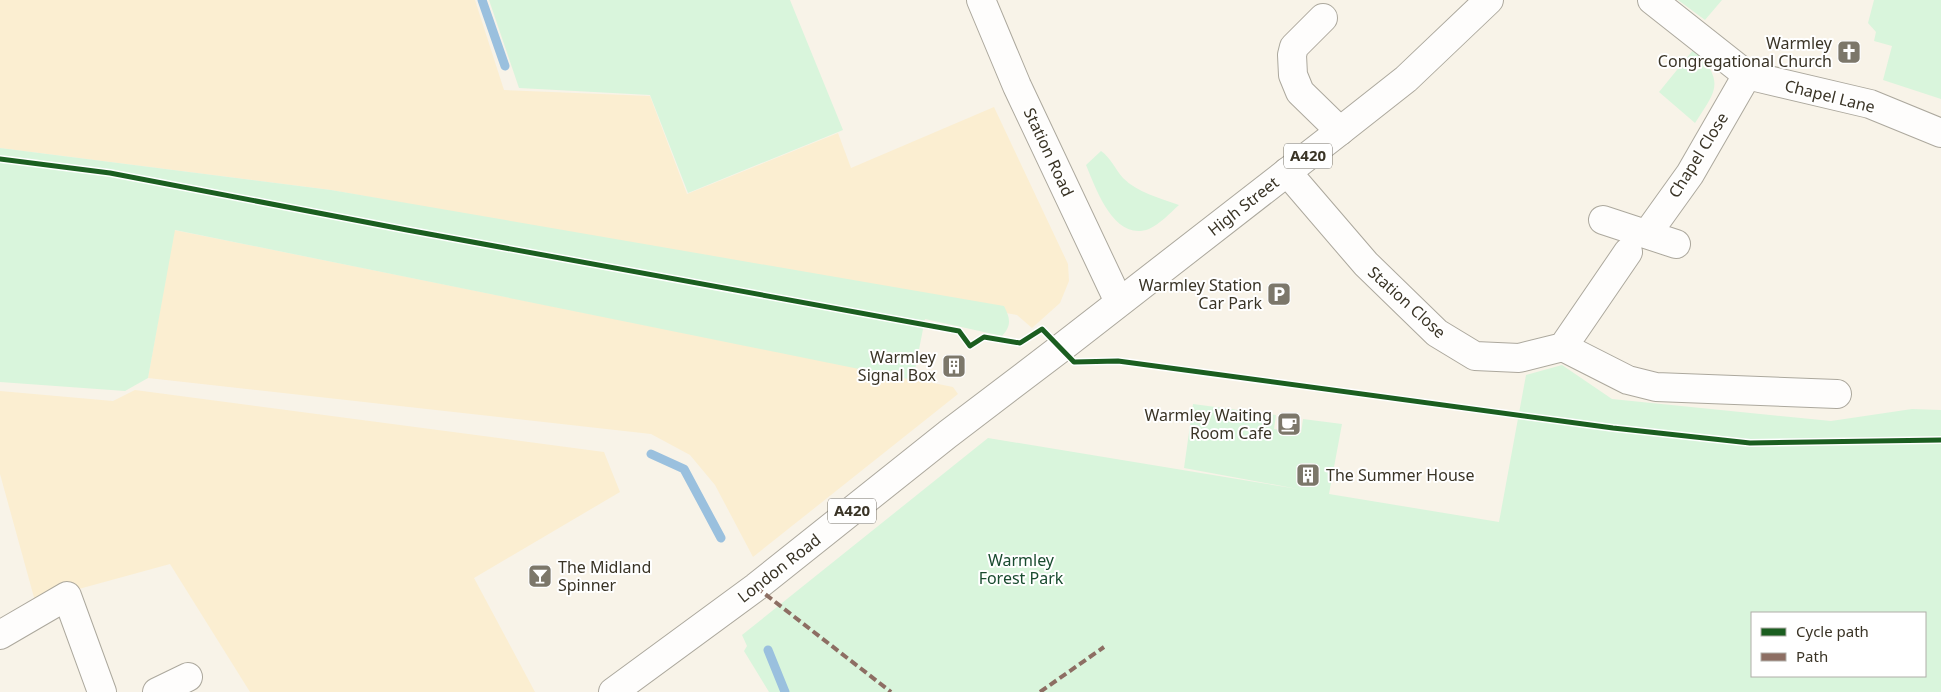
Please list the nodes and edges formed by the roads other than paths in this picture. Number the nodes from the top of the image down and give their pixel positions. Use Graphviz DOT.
graph roads {
  1 [pos="981,0"];
  2 [pos="1490,0"];
  3 [pos="1652,0"];
  4 [pos="1324,18"];
  5 [pos="1747,75"];
  6 [pos="1340,131"];
  7 [pos="1941,133"];
  8 [pos="1287,172"];
  9 [pos="1603,220"];
  10 [pos="1637,243"];
  11 [pos="1676,244"];
  12 [pos="1119,302"];
  13 [pos="1563,347"];
  14 [pos="1061,348"];
  15 [pos="1837,394"];
  16 [pos="0,635"];
  17 [pos="188,678"];
  18 [pos="102,692"];
  19 [pos="157,692"];
  20 [pos="613,692"];
  1 -- 12 [label="street, Station Road"];
  2 -- 6 [label="street, High Street / A420"];
  3 -- 5 [label="street, Chapel Lane"];
  4 -- 6 [label="street"];
  5 -- 7 [label="street, Chapel Lane"];
  5 -- 10 [label="street, Chapel Close"];
  6 -- 8 [label="street, High Street / A420"];
  8 -- 12 [label="street, High Street / A420"];
  8 -- 13 [label="street, Station Close"];
  9 -- 10 [label="street"];
  10 -- 11 [label="street"];
  10 -- 13 [label="street"];
  12 -- 14 [label="street, High Street / A420"];
  13 -- 15 [label="street"];
  14 -- 20 [label="street, London Road / A420"];
  16 -- 18 [label="street"];
  17 -- 19 [label="street"];
}
